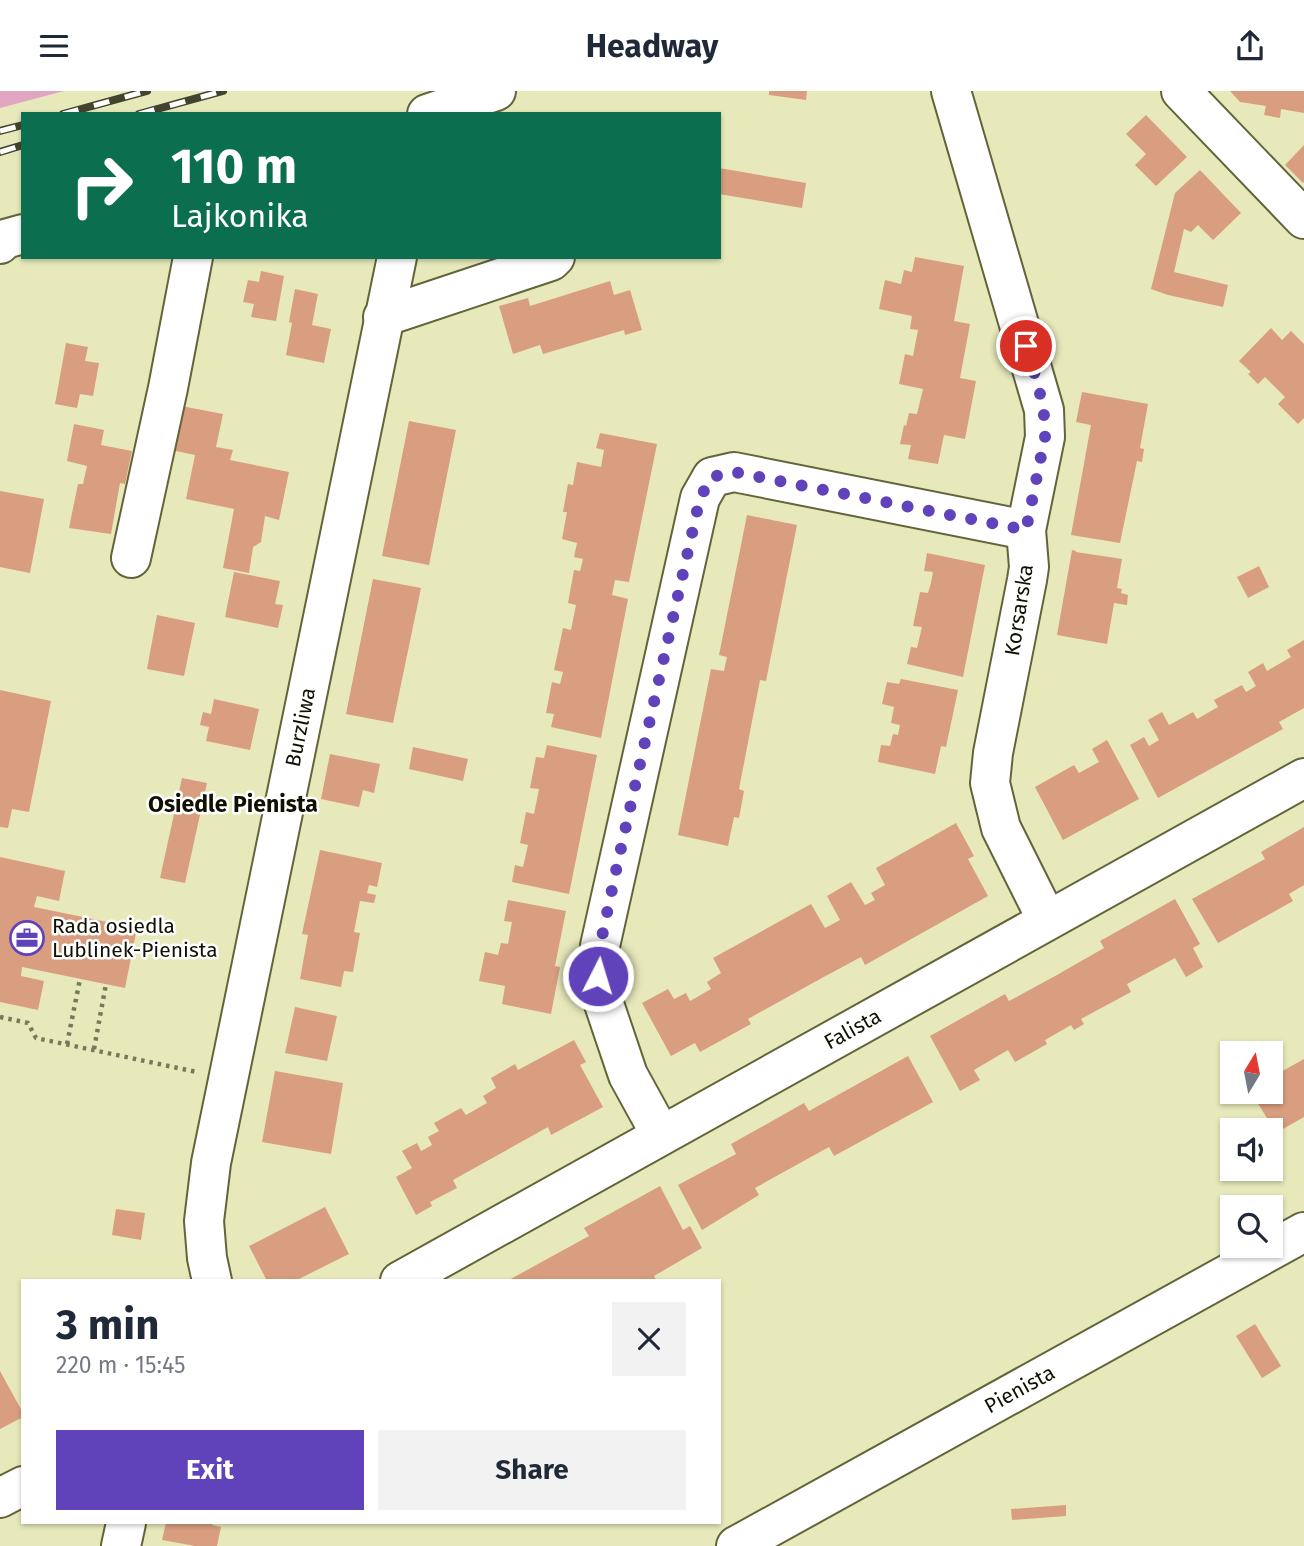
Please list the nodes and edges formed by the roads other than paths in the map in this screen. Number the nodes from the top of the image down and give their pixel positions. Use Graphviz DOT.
graph roads {
  1 [pos="496,91"];
  2 [pos="951,91"];
  3 [pos="1181,91"];
  4 [pos="433,112"];
  5 [pos="1304,219"];
  6 [pos="21,235"];
  7 [pos="0,244"];
  8 [pos="192,259"];
  9 [pos="397,259"];
  10 [pos="553,259"];
  11 [pos="383,317"];
  12 [pos="1026,530"];
  13 [pos="131,558"];
  14 [pos="1304,778"];
  15 [pos="1047,920"];
  16 [pos="662,1135"];
  17 [pos="1304,1232"];
  18 [pos="212,1279"];
  19 [pos="404,1279"];
  20 [pos="21,1487"];
  21 [pos="0,1498"];
  22 [pos="126,1524"];
  23 [pos="121,1546"];
  24 [pos="736,1546"];
  1 -- 4 [label="street"];
  2 -- 12 [label="street, Korsarska"];
  3 -- 5 [label="street"];
  6 -- 7 [label="street"];
  8 -- 13 [label="street"];
  9 -- 11 [label="street, Burzliwa"];
  10 -- 11 [label="street"];
  11 -- 18 [label="street, Burzliwa"];
  12 -- 15 [label="street, Korsarska"];
  12 -- 16 [label="street"];
  14 -- 15 [label="street, Falista"];
  15 -- 16 [label="street, Falista"];
  16 -- 19 [label="street, Falista"];
  17 -- 24 [label="street, Pienista"];
  20 -- 21 [label="street"];
  22 -- 23 [label="street"];
}
